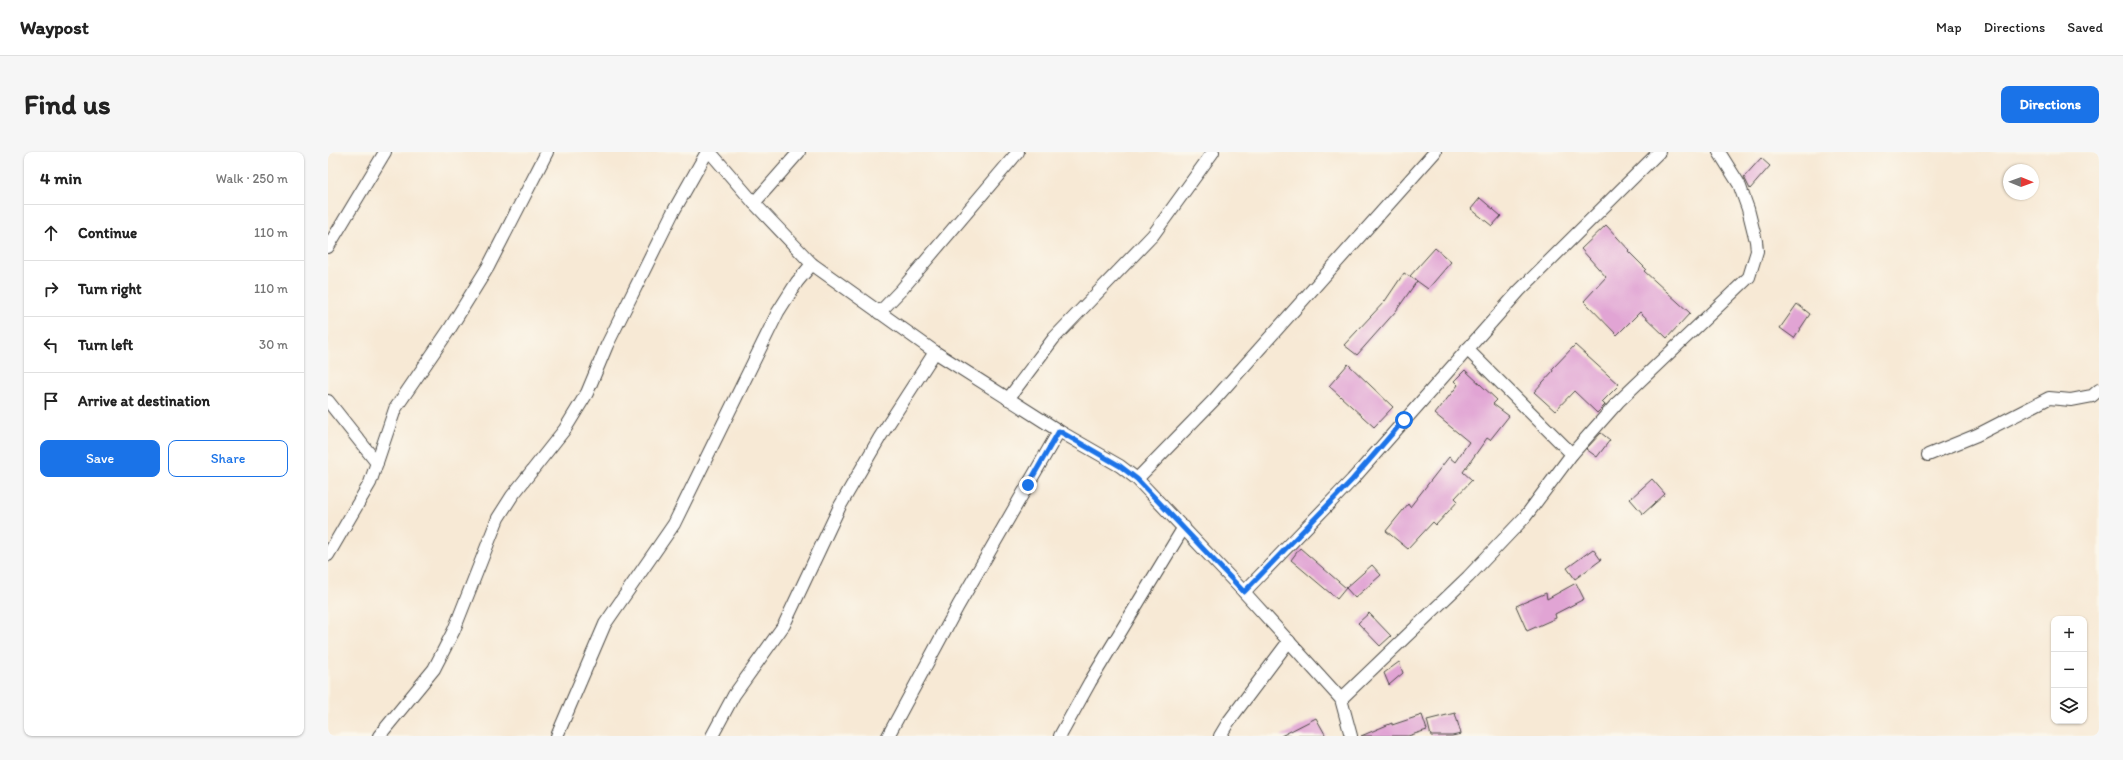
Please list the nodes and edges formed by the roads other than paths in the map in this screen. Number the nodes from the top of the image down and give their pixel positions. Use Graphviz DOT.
graph roads {
  1 [pos="385,152"];
  2 [pos="547,152"];
  3 [pos="707,152"];
  4 [pos="710,152"];
  5 [pos="799,152"];
  6 [pos="1018,152"];
  7 [pos="1213,152"];
  8 [pos="1435,152"];
  9 [pos="1659,152"];
  10 [pos="1719,152"];
  11 [pos="754,203"];
  12 [pos="328,248"];
  13 [pos="812,264"];
  14 [pos="879,313"];
  15 [pos="1467,349"];
  16 [pos="935,352"];
  17 [pos="2099,390"];
  18 [pos="1008,399"];
  19 [pos="328,401"];
  20 [pos="1059,431"];
  21 [pos="1572,454"];
  22 [pos="1928,455"];
  23 [pos="377,463"];
  24 [pos="1137,479"];
  25 [pos="1184,527"];
  26 [pos="328,555"];
  27 [pos="1244,592"];
  28 [pos="1289,641"];
  29 [pos="1341,699"];
  30 [pos="379,736"];
  31 [pos="557,736"];
  32 [pos="712,736"];
  33 [pos="888,736"];
  34 [pos="1060,736"];
  35 [pos="1220,736"];
  36 [pos="1351,736"];
  1 -- 12 [label="street"];
  2 -- 23 [label="street"];
  3 -- 30 [label="street"];
  4 -- 11 [label="street"];
  5 -- 11 [label="street"];
  6 -- 14 [label="street"];
  7 -- 18 [label="street"];
  8 -- 24 [label="street"];
  9 -- 15 [label="street"];
  10 -- 21 [label="street"];
  11 -- 13 [label="street"];
  13 -- 14 [label="street"];
  13 -- 31 [label="street"];
  14 -- 16 [label="street"];
  15 -- 21 [label="street"];
  15 -- 27 [label="street"];
  16 -- 18 [label="street"];
  16 -- 32 [label="street"];
  17 -- 22 [label="street"];
  18 -- 20 [label="street"];
  19 -- 23 [label="street"];
  20 -- 24 [label="street"];
  20 -- 33 [label="street"];
  21 -- 29 [label="street"];
  23 -- 26 [label="street"];
  24 -- 25 [label="street"];
  25 -- 27 [label="street"];
  25 -- 34 [label="street"];
  27 -- 28 [label="street"];
  28 -- 29 [label="street"];
  28 -- 35 [label="street"];
  29 -- 36 [label="street"];
}
